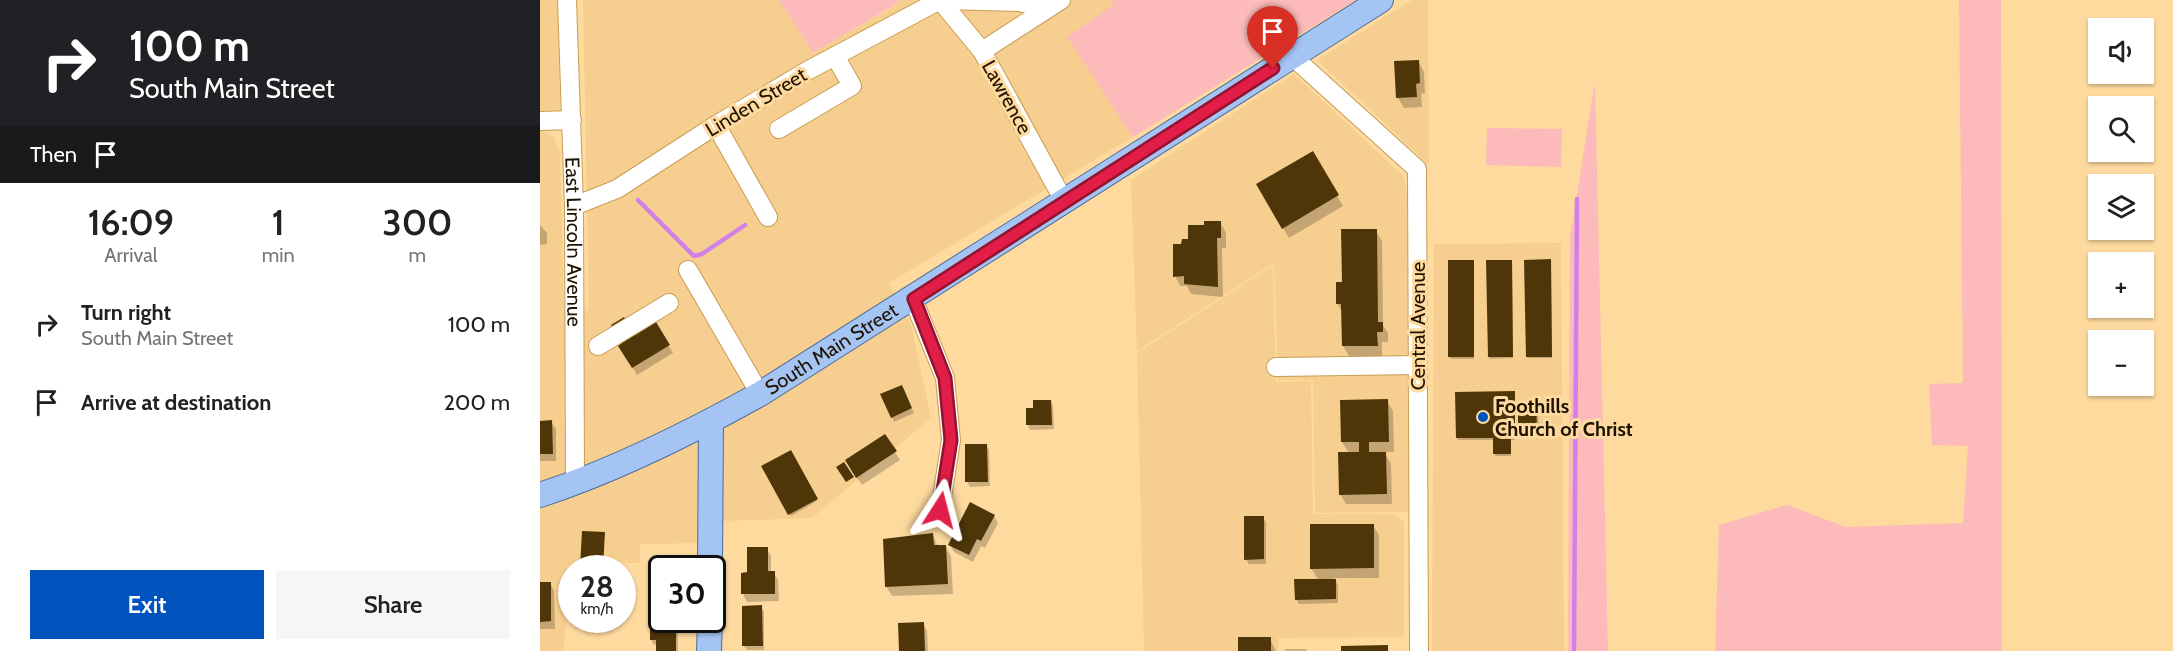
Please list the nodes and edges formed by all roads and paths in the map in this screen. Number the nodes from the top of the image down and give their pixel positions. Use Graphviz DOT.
graph roads {
  1 [pos="567,0"];
  2 [pos="941,0"];
  3 [pos="1381,0"];
  4 [pos="1053,4"];
  5 [pos="982,51"];
  6 [pos="835,56"];
  7 [pos="1292,56"];
  8 [pos="572,120"];
  9 [pos="540,121"];
  10 [pos="716,125"];
  11 [pos="779,129"];
  12 [pos="1064,201"];
  13 [pos="574,206"];
  14 [pos="768,217"];
  15 [pos="688,270"];
  16 [pos="914,299"];
  17 [pos="669,303"];
  18 [pos="598,346"];
  19 [pos="1418,365"];
  20 [pos="1276,367"];
  21 [pos="760,394"];
  22 [pos="711,421"];
  23 [pos="575,483"];
  24 [pos="540,495"];
  25 [pos="940,510"];
  26 [pos="710,555"];
  27 [pos="710,633"];
  28 [pos="709,651"];
  29 [pos="1419,651"];
  1 -- 8 [label="street, East Lincoln Avenue"];
  2 -- 4 [label="street"];
  2 -- 5 [label="street, Lawrence"];
  2 -- 6 [label="street, Linden Street"];
  3 -- 7 [label="main road, South Main Street"];
  4 -- 5 [label="street"];
  5 -- 12 [label="street, Lawrence"];
  6 -- 10 [label="street, Linden Street"];
  6 -- 11 [label="street"];
  7 -- 12 [label="main road, South Main Street"];
  7 -- 19 [label="street, Central Avenue"];
  8 -- 9 [label="street"];
  8 -- 13 [label="street, East Lincoln Avenue"];
  10 -- 13 [label="street, Linden Street"];
  10 -- 14 [label="street"];
  12 -- 16 [label="main road, South Main Street"];
  13 -- 23 [label="street, East Lincoln Avenue"];
  15 -- 21 [label="street"];
  16 -- 21 [label="main road, South Main Street"];
  16 -- 25 [label="street"];
  17 -- 18 [label="street"];
  19 -- 20 [label="street"];
  19 -- 29 [label="street, Central Avenue"];
  21 -- 22 [label="main road, South Main Street"];
  22 -- 23 [label="main road, South Main Street"];
  22 -- 26 [label="main road"];
  23 -- 24 [label="main road, South Main Street"];
  27 -- 28 [label="main road"];
}
